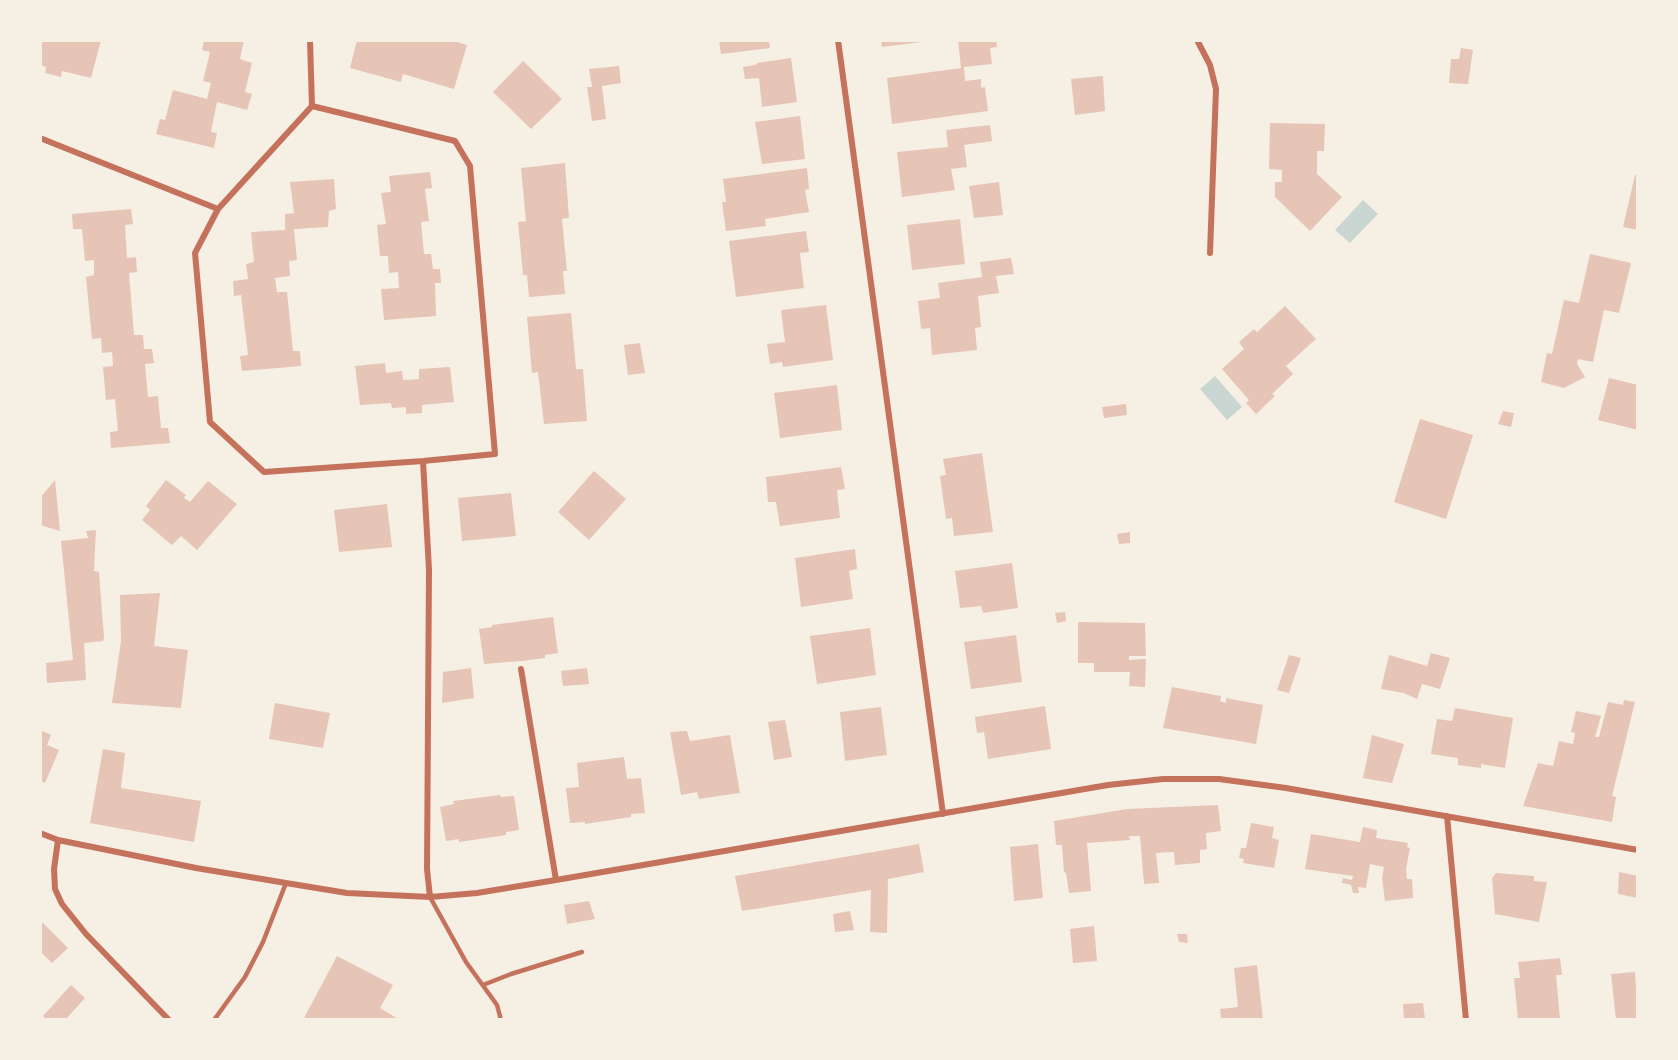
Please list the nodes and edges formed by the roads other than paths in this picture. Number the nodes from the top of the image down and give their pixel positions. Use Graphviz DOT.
graph roads {
  1 [pos="310,40"];
  2 [pos="838,40"];
  3 [pos="1197,40"];
  4 [pos="312,106"];
  5 [pos="40,138"];
  6 [pos="218,209"];
  7 [pos="1210,253"];
  8 [pos="423,461"];
  9 [pos="521,669"];
  10 [pos="943,814"];
  11 [pos="1448,816"];
  12 [pos="40,833"];
  13 [pos="58,840"];
  14 [pos="1638,850"];
  15 [pos="556,880"];
  16 [pos="286,883"];
  17 [pos="430,897"];
  18 [pos="582,952"];
  19 [pos="483,985"];
  20 [pos="169,1020"];
  21 [pos="214,1020"];
  22 [pos="501,1020"];
  23 [pos="1466,1020"];
  1 -- 4 [label="street"];
  2 -- 10 [label="street"];
  3 -- 7 [label="street"];
  4 -- 6 [label="street"];
  4 -- 8 [label="street"];
  5 -- 6 [label="street"];
  6 -- 8 [label="street"];
  8 -- 17 [label="street"];
  9 -- 15 [label="street"];
  10 -- 11 [label="street"];
  10 -- 15 [label="street"];
  11 -- 14 [label="street"];
  11 -- 23 [label="street"];
  12 -- 13 [label="street"];
  13 -- 16 [label="street"];
  13 -- 20 [label="street"];
  15 -- 17 [label="street"];
  16 -- 17 [label="street"];
  16 -- 21 [label="lane"];
  17 -- 19 [label="lane"];
  18 -- 19 [label="lane"];
  19 -- 22 [label="lane"];
}
